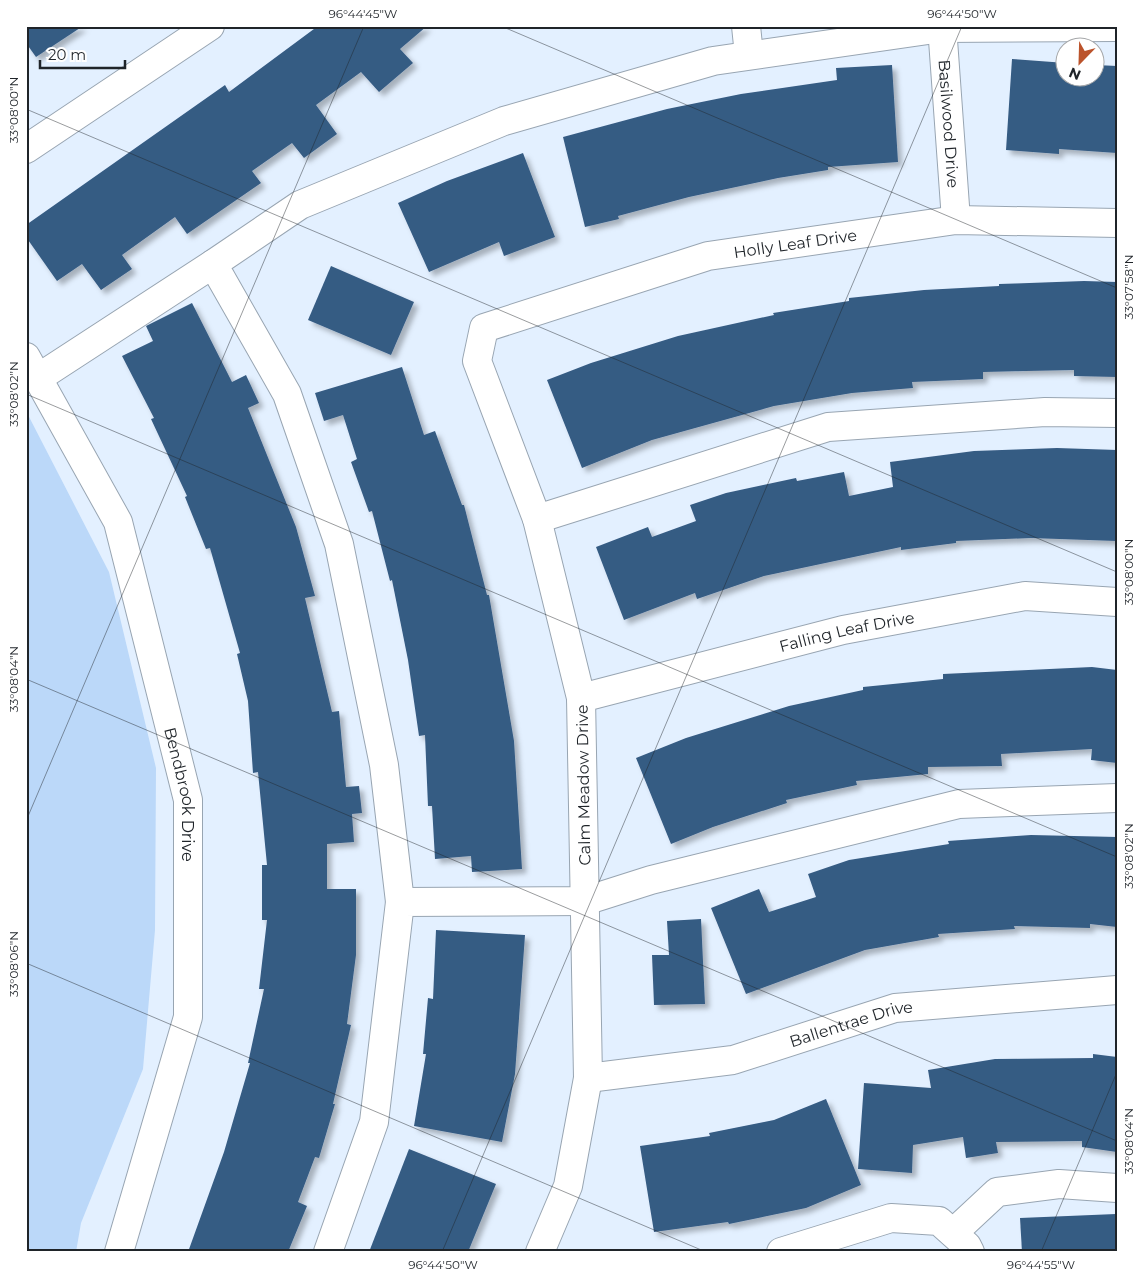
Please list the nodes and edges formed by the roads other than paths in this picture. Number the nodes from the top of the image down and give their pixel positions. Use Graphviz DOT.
graph roads {
  1 [pos="210,26"];
  2 [pos="746,26"];
  3 [pos="942,27"];
  4 [pos="1117,27"];
  5 [pos="749,55"];
  6 [pos="26,149"];
  7 [pos="956,220"];
  8 [pos="1117,223"];
  9 [pos="212,264"];
  10 [pos="484,328"];
  11 [pos="32,368"];
  12 [pos="1117,413"];
  13 [pos="537,519"];
  14 [pos="1117,602"];
  15 [pos="581,698"];
  16 [pos="1117,798"];
  17 [pos="585,901"];
  18 [pos="400,902"];
  19 [pos="1117,990"];
  20 [pos="588,1078"];
  21 [pos="1117,1188"];
  22 [pos="962,1242"];
  23 [pos="119,1252"];
  24 [pos="328,1252"];
  25 [pos="540,1252"];
  26 [pos="781,1252"];
  1 -- 6 [label="street"];
  2 -- 5 [label="street"];
  3 -- 4 [label="street"];
  3 -- 5 [label="street"];
  3 -- 7 [label="street, Basilwood Drive"];
  5 -- 9 [label="street"];
  7 -- 8 [label="street, Holly Leaf Drive"];
  7 -- 10 [label="street, Holly Leaf Drive"];
  9 -- 11 [label="street"];
  9 -- 18 [label="street"];
  10 -- 13 [label="street, Calm Meadow Drive"];
  11 -- 23 [label="street, Bendbrook Drive"];
  12 -- 13 [label="street"];
  13 -- 15 [label="street, Calm Meadow Drive"];
  14 -- 15 [label="street, Falling Leaf Drive"];
  15 -- 17 [label="street, Calm Meadow Drive"];
  16 -- 17 [label="street"];
  17 -- 18 [label="street"];
  17 -- 20 [label="street, Calm Meadow Drive"];
  18 -- 24 [label="street"];
  19 -- 20 [label="street, Ballentrae Drive"];
  20 -- 25 [label="street, Calm Meadow Drive"];
  21 -- 22 [label="street"];
  22 -- 26 [label="street"];
}
